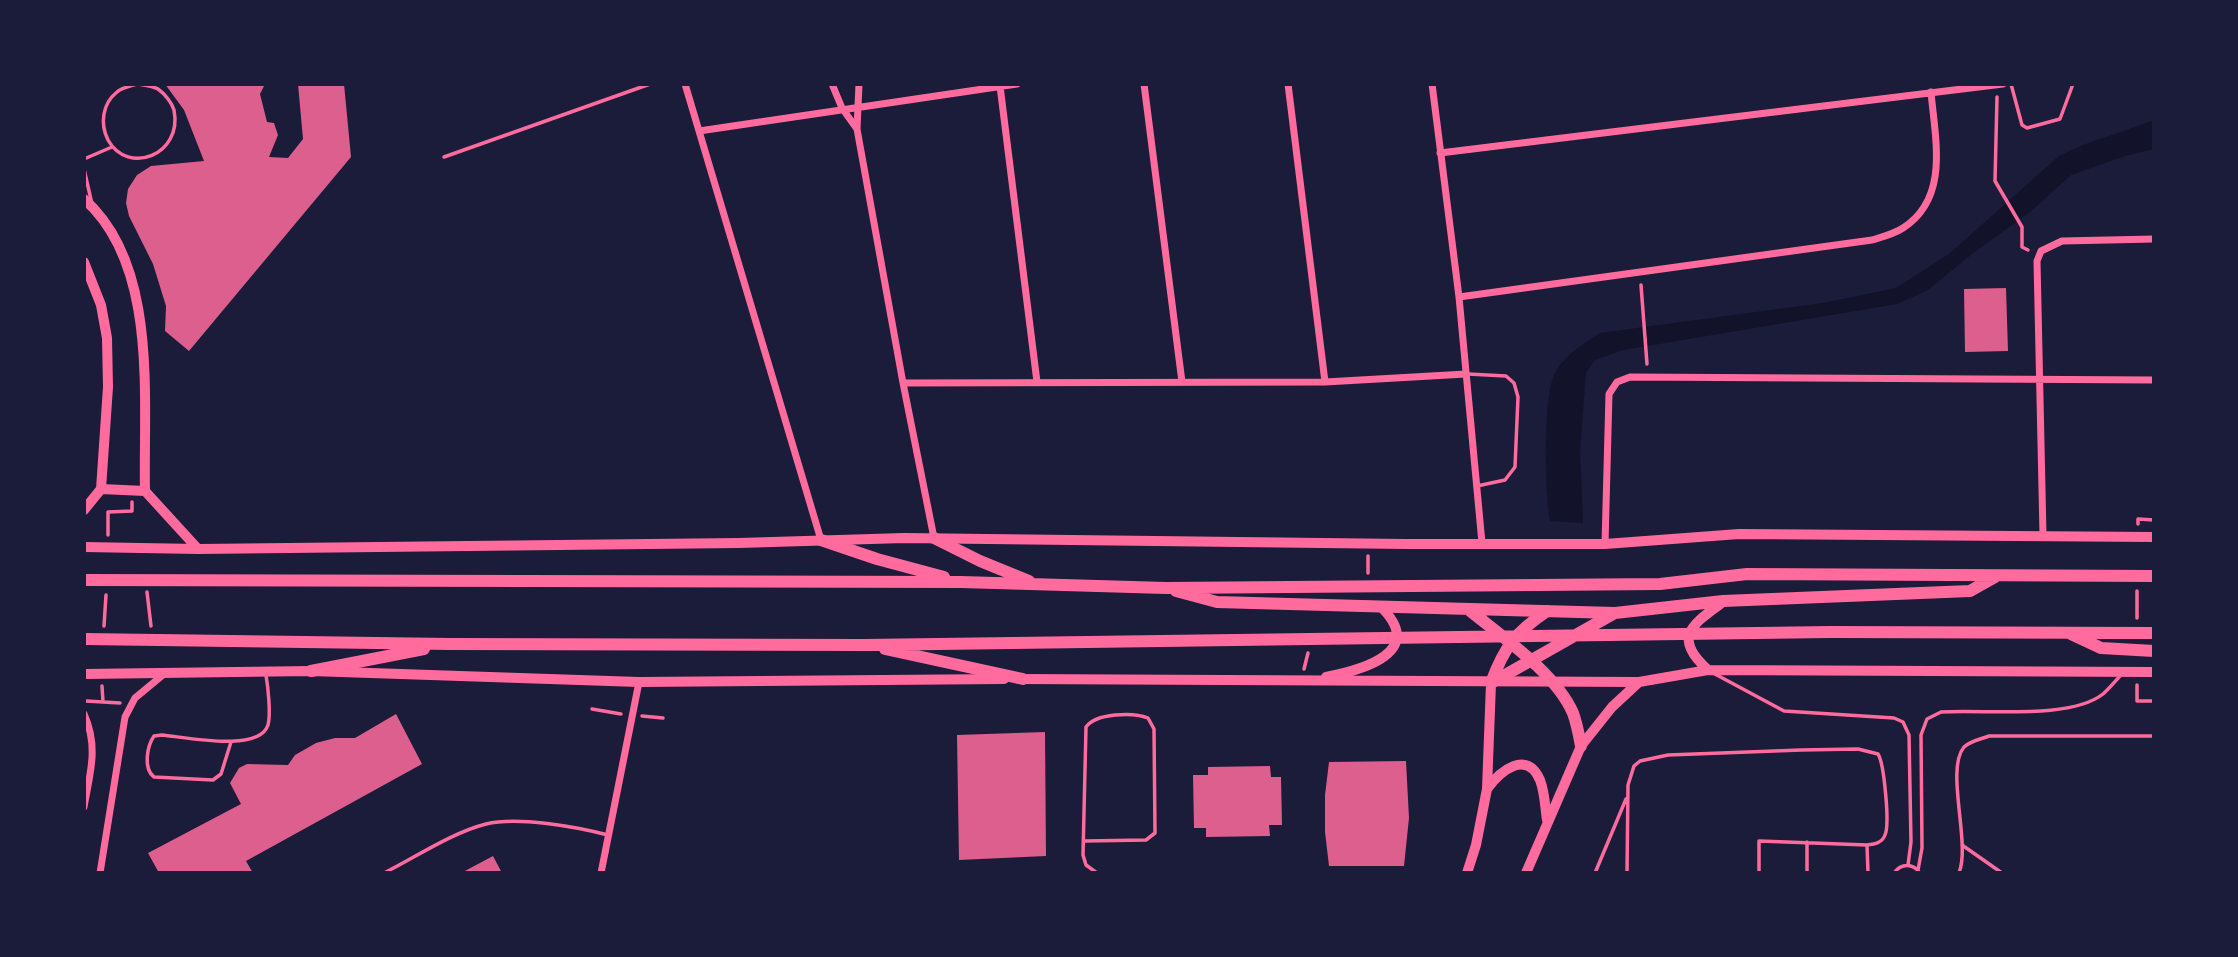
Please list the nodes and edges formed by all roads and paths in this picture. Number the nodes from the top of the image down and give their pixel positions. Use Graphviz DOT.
graph roads {
  1 [pos="137,84"];
  2 [pos="650,84"];
  3 [pos="685,84"];
  4 [pos="832,84"];
  5 [pos="859,84"];
  6 [pos="1017,84"];
  7 [pos="1144,84"];
  8 [pos="1288,84"];
  9 [pos="1432,84"];
  10 [pos="2003,84"];
  11 [pos="2011,84"];
  12 [pos="2073,84"];
  13 [pos="1997,85"];
  14 [pos="1000,86"];
  15 [pos="1931,92"];
  16 [pos="859,106"];
  17 [pos="842,108"];
  18 [pos="857,129"];
  19 [pos="699,131"];
  20 [pos="112,148"];
  21 [pos="1440,153"];
  22 [pos="444,158"];
  23 [pos="84,159"];
  24 [pos="84,169"];
  25 [pos="84,199"];
  26 [pos="93,206"];
  27 [pos="2154,239"];
  28 [pos="2022,247"];
  29 [pos="84,262"];
  30 [pos="1642,289"];
  31 [pos="1459,297"];
  32 [pos="1646,359"];
  33 [pos="1466,374"];
  34 [pos="2040,380"];
  35 [pos="2154,380"];
  36 [pos="1037,382"];
  37 [pos="1182,382"];
  38 [pos="1325,382"];
  39 [pos="903,383"];
  40 [pos="1477,486"];
  41 [pos="101,489"];
  42 [pos="145,491"];
  43 [pos="84,510"];
  44 [pos="132,511"];
  45 [pos="2154,520"];
  46 [pos="2137,528"];
  47 [pos="2043,535"];
  48 [pos="2154,537"];
  49 [pos="934,538"];
  50 [pos="107,540"];
  51 [pos="821,540"];
  52 [pos="1482,543"];
  53 [pos="1605,544"];
  54 [pos="84,547"];
  55 [pos="198,549"];
  56 [pos="1996,576"];
  57 [pos="2154,576"];
  58 [pos="84,580"];
  59 [pos="146,580"];
  60 [pos="2137,581"];
  61 [pos="961,582"];
  62 [pos="1039,585"];
  63 [pos="1166,588"];
  64 [pos="106,594"];
  65 [pos="1723,601"];
  66 [pos="1381,606"];
  67 [pos="1468,610"];
  68 [pos="1548,611"];
  69 [pos="1615,613"];
  70 [pos="2137,621"];
  71 [pos="104,632"];
  72 [pos="2067,633"];
  73 [pos="2154,633"];
  74 [pos="84,639"];
  75 [pos="152,639"];
  76 [pos="1509,643"];
  77 [pos="450,644"];
  78 [pos="864,645"];
  79 [pos="2154,651"];
  80 [pos="1530,661"];
  81 [pos="1708,670"];
  82 [pos="311,671"];
  83 [pos="266,672"];
  84 [pos="2125,672"];
  85 [pos="2154,672"];
  86 [pos="84,674"];
  87 [pos="164,674"];
  88 [pos="2137,674"];
  89 [pos="1023,679"];
  90 [pos="639,682"];
  91 [pos="1305,682"];
  92 [pos="1552,682"];
  93 [pos="1639,682"];
  94 [pos="102,683"];
  95 [pos="1491,683"];
  96 [pos="84,701"];
  97 [pos="2154,701"];
  98 [pos="103,702"];
  99 [pos="130,704"];
  100 [pos="84,714"];
  101 [pos="2154,736"];
  102 [pos="231,742"];
  103 [pos="1581,746"];
  104 [pos="1487,789"];
  105 [pos="1627,797"];
  106 [pos="84,807"];
  107 [pos="1547,821"];
  108 [pos="608,835"];
  109 [pos="1084,841"];
  110 [pos="1807,842"];
  111 [pos="1867,845"];
  112 [pos="1962,845"];
  113 [pos="1908,865"];
  114 [pos="1919,872"];
  115 [pos="100,873"];
  116 [pos="384,873"];
  117 [pos="601,873"];
  118 [pos="1097,873"];
  119 [pos="1467,873"];
  120 [pos="1526,873"];
  121 [pos="1595,873"];
  122 [pos="1627,873"];
  123 [pos="1759,873"];
  124 [pos="1807,873"];
  125 [pos="1868,873"];
  126 [pos="1894,873"];
  127 [pos="1959,873"];
  128 [pos="2002,873"];
  1 -- 20 [label="lane"];
  1 -- 20 [label="lane"];
  2 -- 22 [label="lane"];
  3 -- 19 [label="street"];
  4 -- 17 [label="street"];
  5 -- 16 [label="street"];
  6 -- 14 [label="street"];
  7 -- 37 [label="street"];
  8 -- 38 [label="street"];
  9 -- 21 [label="street"];
  10 -- 13 [label="street"];
  11 -- 12 [label="lane"];
  13 -- 15 [label="street"];
  13 -- 28 [label="path"];
  14 -- 16 [label="street"];
  14 -- 36 [label="street"];
  15 -- 21 [label="street"];
  15 -- 31 [label="street"];
  16 -- 17 [label="street"];
  16 -- 18 [label="street"];
  17 -- 18 [label="street"];
  17 -- 19 [label="street"];
  18 -- 39 [label="street"];
  19 -- 51 [label="street"];
  20 -- 23 [label="lane"];
  21 -- 31 [label="street"];
  24 -- 26 [label="lane"];
  25 -- 26 [label="street"];
  26 -- 42 [label="street"];
  27 -- 34 [label="street"];
  29 -- 41 [label="street"];
  30 -- 32 [label="path"];
  31 -- 33 [label="street"];
  33 -- 38 [label="street"];
  33 -- 40 [label="street"];
  33 -- 40 [label="lane"];
  34 -- 35 [label="street"];
  34 -- 47 [label="street"];
  34 -- 53 [label="street"];
  36 -- 37 [label="street"];
  36 -- 39 [label="street"];
  37 -- 38 [label="street"];
  39 -- 49 [label="street"];
  40 -- 52 [label="street"];
  41 -- 42 [label="street"];
  41 -- 43 [label="street"];
  42 -- 55 [label="street"];
  44 -- 50 [label="path"];
  45 -- 46 [label="path"];
  47 -- 48 [label="street"];
  47 -- 53 [label="street"];
  49 -- 51 [label="street"];
  49 -- 52 [label="street"];
  49 -- 62 [label="highway"];
  51 -- 55 [label="street"];
  51 -- 61 [label="highway"];
  52 -- 53 [label="street"];
  54 -- 55 [label="street"];
  56 -- 57 [label="highway"];
  56 -- 63 [label="highway"];
  56 -- 65 [label="highway"];
  58 -- 59 [label="highway"];
  59 -- 61 [label="highway"];
  59 -- 75 [label="path"];
  60 -- 70 [label="path"];
  61 -- 62 [label="highway"];
  62 -- 63 [label="highway"];
  63 -- 66 [label="highway"];
  64 -- 71 [label="path"];
  65 -- 69 [label="highway"];
  65 -- 81 [label="street"];
  66 -- 67 [label="highway"];
  66 -- 91 [label="street"];
  67 -- 68 [label="highway"];
  67 -- 76 [label="highway"];
  68 -- 69 [label="highway"];
  68 -- 76 [label="highway"];
  69 -- 80 [label="highway"];
  72 -- 73 [label="highway"];
  72 -- 78 [label="highway"];
  72 -- 79 [label="highway"];
  74 -- 75 [label="highway"];
  75 -- 77 [label="highway"];
  76 -- 80 [label="highway"];
  76 -- 95 [label="highway"];
  77 -- 78 [label="highway"];
  77 -- 82 [label="highway"];
  78 -- 89 [label="highway"];
  80 -- 92 [label="highway"];
  80 -- 95 [label="highway"];
  81 -- 84 [label="street"];
  81 -- 93 [label="street"];
  81 -- 113 [label="lane"];
  82 -- 83 [label="street"];
  82 -- 90 [label="street"];
  83 -- 87 [label="street"];
  83 -- 102 [label="lane"];
  84 -- 85 [label="street"];
  84 -- 114 [label="lane"];
  86 -- 87 [label="street"];
  87 -- 99 [label="street"];
  88 -- 97 [label="path"];
  89 -- 90 [label="street"];
  89 -- 91 [label="street"];
  90 -- 108 [label="street"];
  91 -- 95 [label="street"];
  92 -- 93 [label="street"];
  92 -- 95 [label="street"];
  92 -- 103 [label="highway"];
  93 -- 103 [label="street"];
  94 -- 98 [label="path"];
  95 -- 104 [label="street"];
  96 -- 98 [label="path"];
  98 -- 99 [label="path"];
  99 -- 115 [label="street"];
  100 -- 106 [label="street"];
  101 -- 112 [label="lane"];
  102 -- 102 [label="lane"];
  103 -- 107 [label="street"];
  104 -- 107 [label="street"];
  104 -- 119 [label="street"];
  105 -- 111 [label="lane"];
  105 -- 121 [label="lane"];
  105 -- 122 [label="lane"];
  107 -- 120 [label="street"];
  108 -- 116 [label="lane"];
  108 -- 117 [label="street"];
  109 -- 109 [label="lane"];
  109 -- 118 [label="lane"];
  110 -- 111 [label="lane"];
  110 -- 123 [label="lane"];
  110 -- 124 [label="lane"];
  111 -- 125 [label="lane"];
  112 -- 127 [label="lane"];
  112 -- 128 [label="lane"];
  113 -- 114 [label="lane"];
  113 -- 126 [label="lane"];
}
